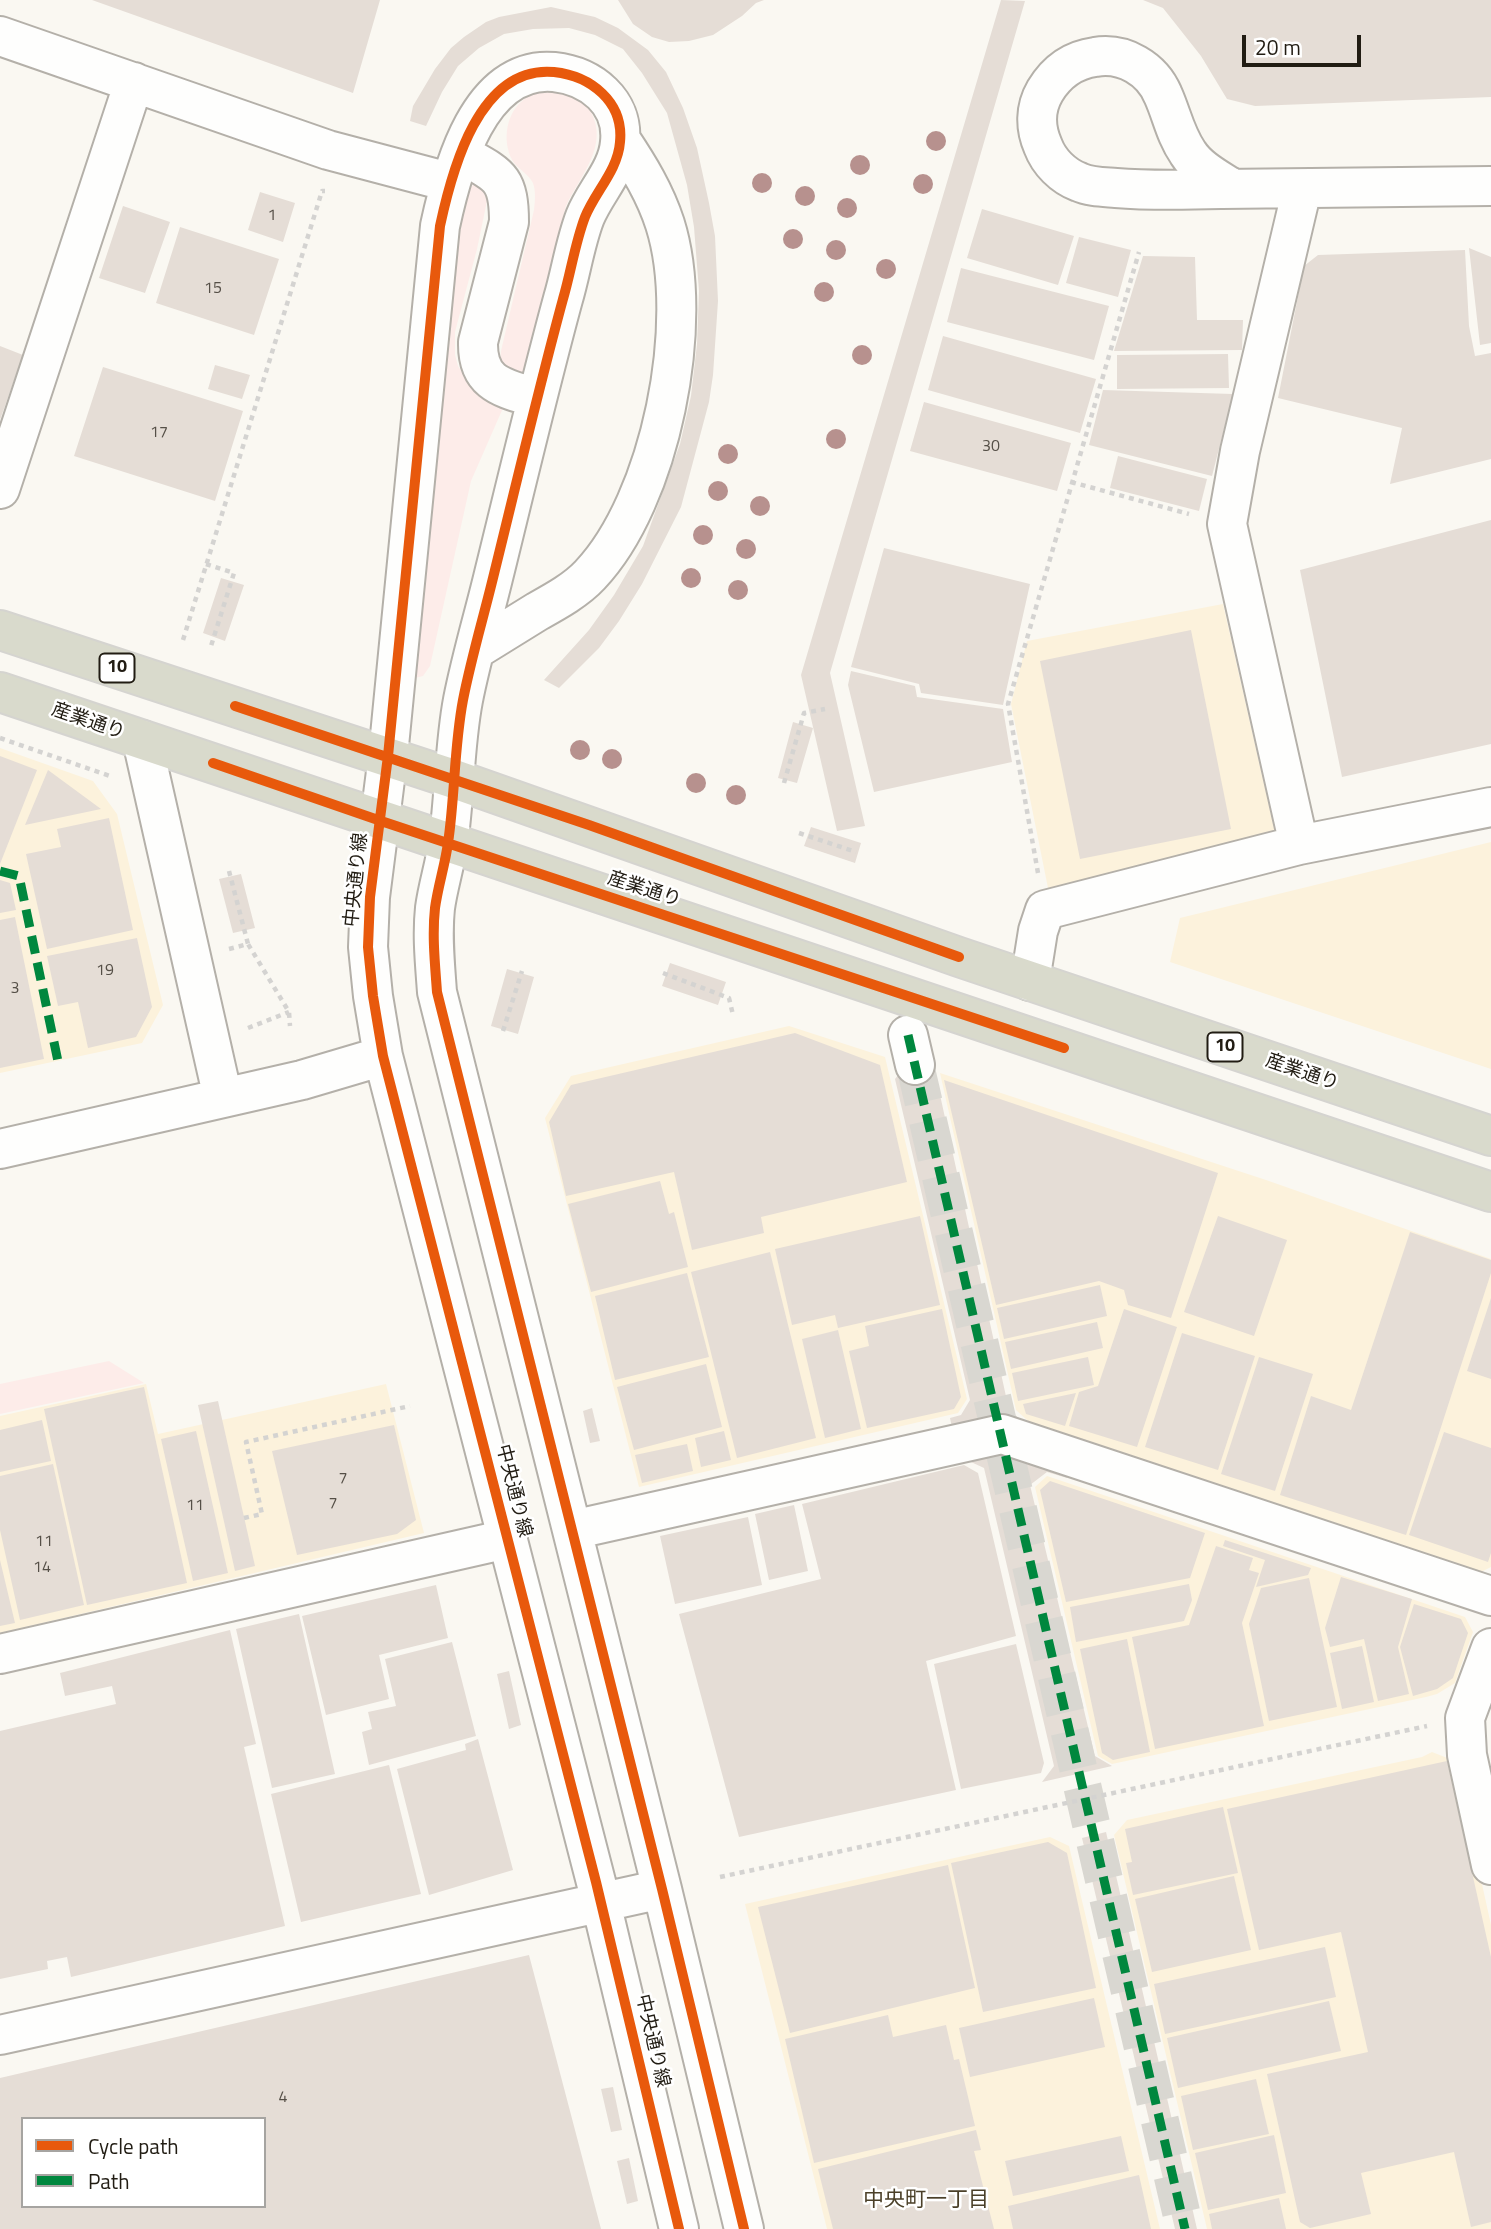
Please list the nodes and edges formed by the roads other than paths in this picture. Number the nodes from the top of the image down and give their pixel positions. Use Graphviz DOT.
graph roads {
  1 [pos="0,36"];
  2 [pos="134,82"];
  3 [pos="621,141"];
  4 [pos="455,168"];
  5 [pos="1491,186"];
  6 [pos="1233,189"];
  7 [pos="1302,189"];
  8 [pos="536,398"];
  9 [pos="0,489"];
  10 [pos="0,629"];
  11 [pos="475,650"];
  12 [pos="0,692"];
  13 [pos="142,740"];
  14 [pos="388,756"];
  15 [pos="454,779"];
  16 [pos="1491,807"];
  17 [pos="381,821"];
  18 [pos="448,844"];
  19 [pos="1299,845"];
  20 [pos="1030,981"];
  21 [pos="383,1056"];
  22 [pos="223,1098"];
  23 [pos="1491,1136"];
  24 [pos="0,1149"];
  25 [pos="1491,1192"];
  26 [pos="572,1530"];
  27 [pos="507,1539"];
  28 [pos="1491,1596"];
  29 [pos="1491,1648"];
  30 [pos="0,1654"];
  31 [pos="1491,1865"];
  32 [pos="662,1889"];
  33 [pos="601,1903"];
  34 [pos="0,2035"];
  35 [pos="679,2229"];
  36 [pos="744,2229"];
  1 -- 2 [label="street"];
  2 -- 4 [label="street"];
  2 -- 9 [label="street"];
  3 -- 4 [label="street, 中央通り線"];
  3 -- 8 [label="street"];
  3 -- 11 [label="street"];
  4 -- 8 [label="street"];
  4 -- 14 [label="street, 中央通り線"];
  5 -- 7 [label="street"];
  6 -- 6 [label="street"];
  6 -- 7 [label="street"];
  7 -- 19 [label="street"];
  8 -- 11 [label="street"];
  10 -- 14 [label="highway, 産業通り / 10"];
  11 -- 15 [label="street"];
  12 -- 13 [label="highway, 産業通り"];
  13 -- 17 [label="highway, 産業通り"];
  13 -- 22 [label="street"];
  14 -- 15 [label="highway, 産業通り / 10"];
  14 -- 17 [label="street, 中央通り線"];
  15 -- 18 [label="street"];
  15 -- 20 [label="highway, 産業通り / 10"];
  16 -- 19 [label="street"];
  17 -- 18 [label="highway, 産業通り"];
  17 -- 21 [label="street, 中央通り線"];
  18 -- 25 [label="highway, 産業通り"];
  18 -- 26 [label="street"];
  19 -- 20 [label="street"];
  20 -- 23 [label="highway, 産業通り / 10"];
  21 -- 22 [label="street"];
  21 -- 27 [label="street, 中央通り線"];
  22 -- 24 [label="street"];
  26 -- 28 [label="street"];
  26 -- 32 [label="street"];
  27 -- 30 [label="street"];
  27 -- 33 [label="street, 中央通り線"];
  29 -- 31 [label="street"];
  32 -- 33 [label="street"];
  32 -- 36 [label="street"];
  33 -- 34 [label="street"];
  33 -- 35 [label="street, 中央通り線"];
}
